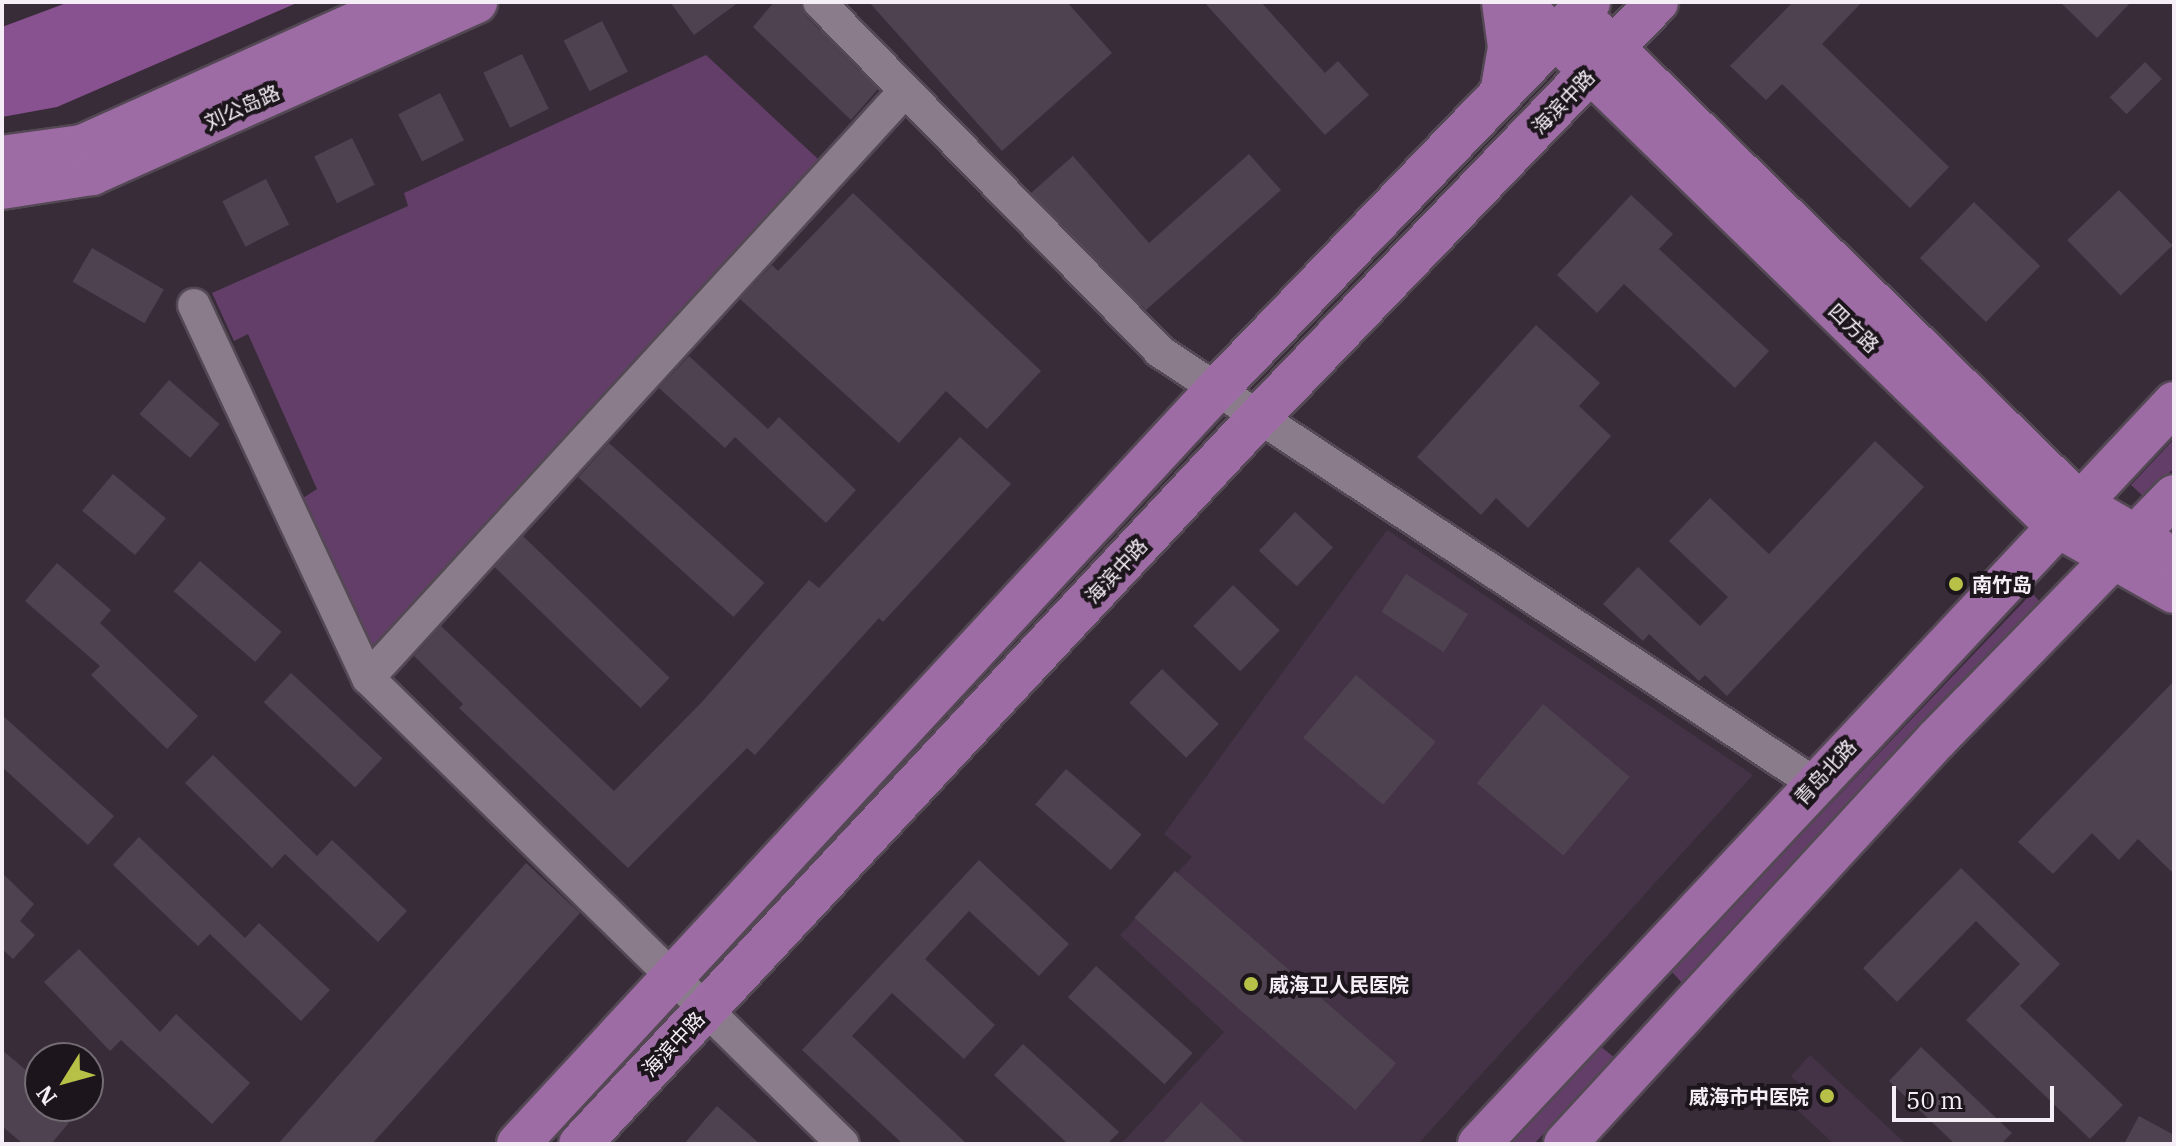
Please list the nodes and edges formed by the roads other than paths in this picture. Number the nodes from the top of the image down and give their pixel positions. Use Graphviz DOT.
graph roads {
  1 [pos="402,2"];
  2 [pos="476,2"];
  3 [pos="819,2"];
  4 [pos="1503,2"];
  5 [pos="1519,2"];
  6 [pos="1657,2"];
  7 [pos="1572,13"];
  8 [pos="1602,60"];
  9 [pos="904,92"];
  10 [pos="1501,94"];
  11 [pos="2,157"];
  12 [pos="2,188"];
  13 [pos="194,305"];
  14 [pos="1215,391"];
  15 [pos="2174,403"];
  16 [pos="1257,419"];
  17 [pos="2174,496"];
  18 [pos="2068,515"];
  19 [pos="2125,548"];
  20 [pos="2174,559"];
  21 [pos="2174,592"];
  22 [pos="368,678"];
  23 [pos="1814,783"];
  24 [pos="671,978"];
  25 [pos="704,1010"];
  26 [pos="518,1144"];
  27 [pos="580,1144"];
  28 [pos="843,1144"];
  29 [pos="1479,1144"];
  30 [pos="1565,1144"];
  1 -- 11 [label="main road, 刘公岛路"];
  2 -- 12 [label="main road, 刘公岛路"];
  3 -- 9 [label="street"];
  4 -- 10 [label="main road"];
  5 -- 7 [label="main road"];
  6 -- 8 [label="main road, 海滨中路"];
  7 -- 8 [label="main road, 四方路"];
  7 -- 10 [label="main road"];
  8 -- 16 [label="main road, 海滨中路"];
  8 -- 18 [label="main road, 四方路"];
  9 -- 14 [label="street"];
  9 -- 22 [label="street"];
  10 -- 14 [label="main road"];
  13 -- 22 [label="street"];
  14 -- 16 [label="street"];
  14 -- 24 [label="main road"];
  15 -- 18 [label="main road, 青岛北路"];
  16 -- 23 [label="street"];
  16 -- 25 [label="main road, 海滨中路"];
  17 -- 19 [label="main road"];
  18 -- 19 [label="main road, 四方路"];
  18 -- 23 [label="main road, 青岛北路"];
  19 -- 20 [label="main road, 四方路"];
  19 -- 21 [label="main road, 四方路"];
  19 -- 30 [label="main road"];
  22 -- 24 [label="street"];
  23 -- 29 [label="main road, 青岛北路"];
  24 -- 25 [label="street"];
  24 -- 26 [label="main road"];
  25 -- 27 [label="main road, 海滨中路"];
  25 -- 28 [label="street"];
}
